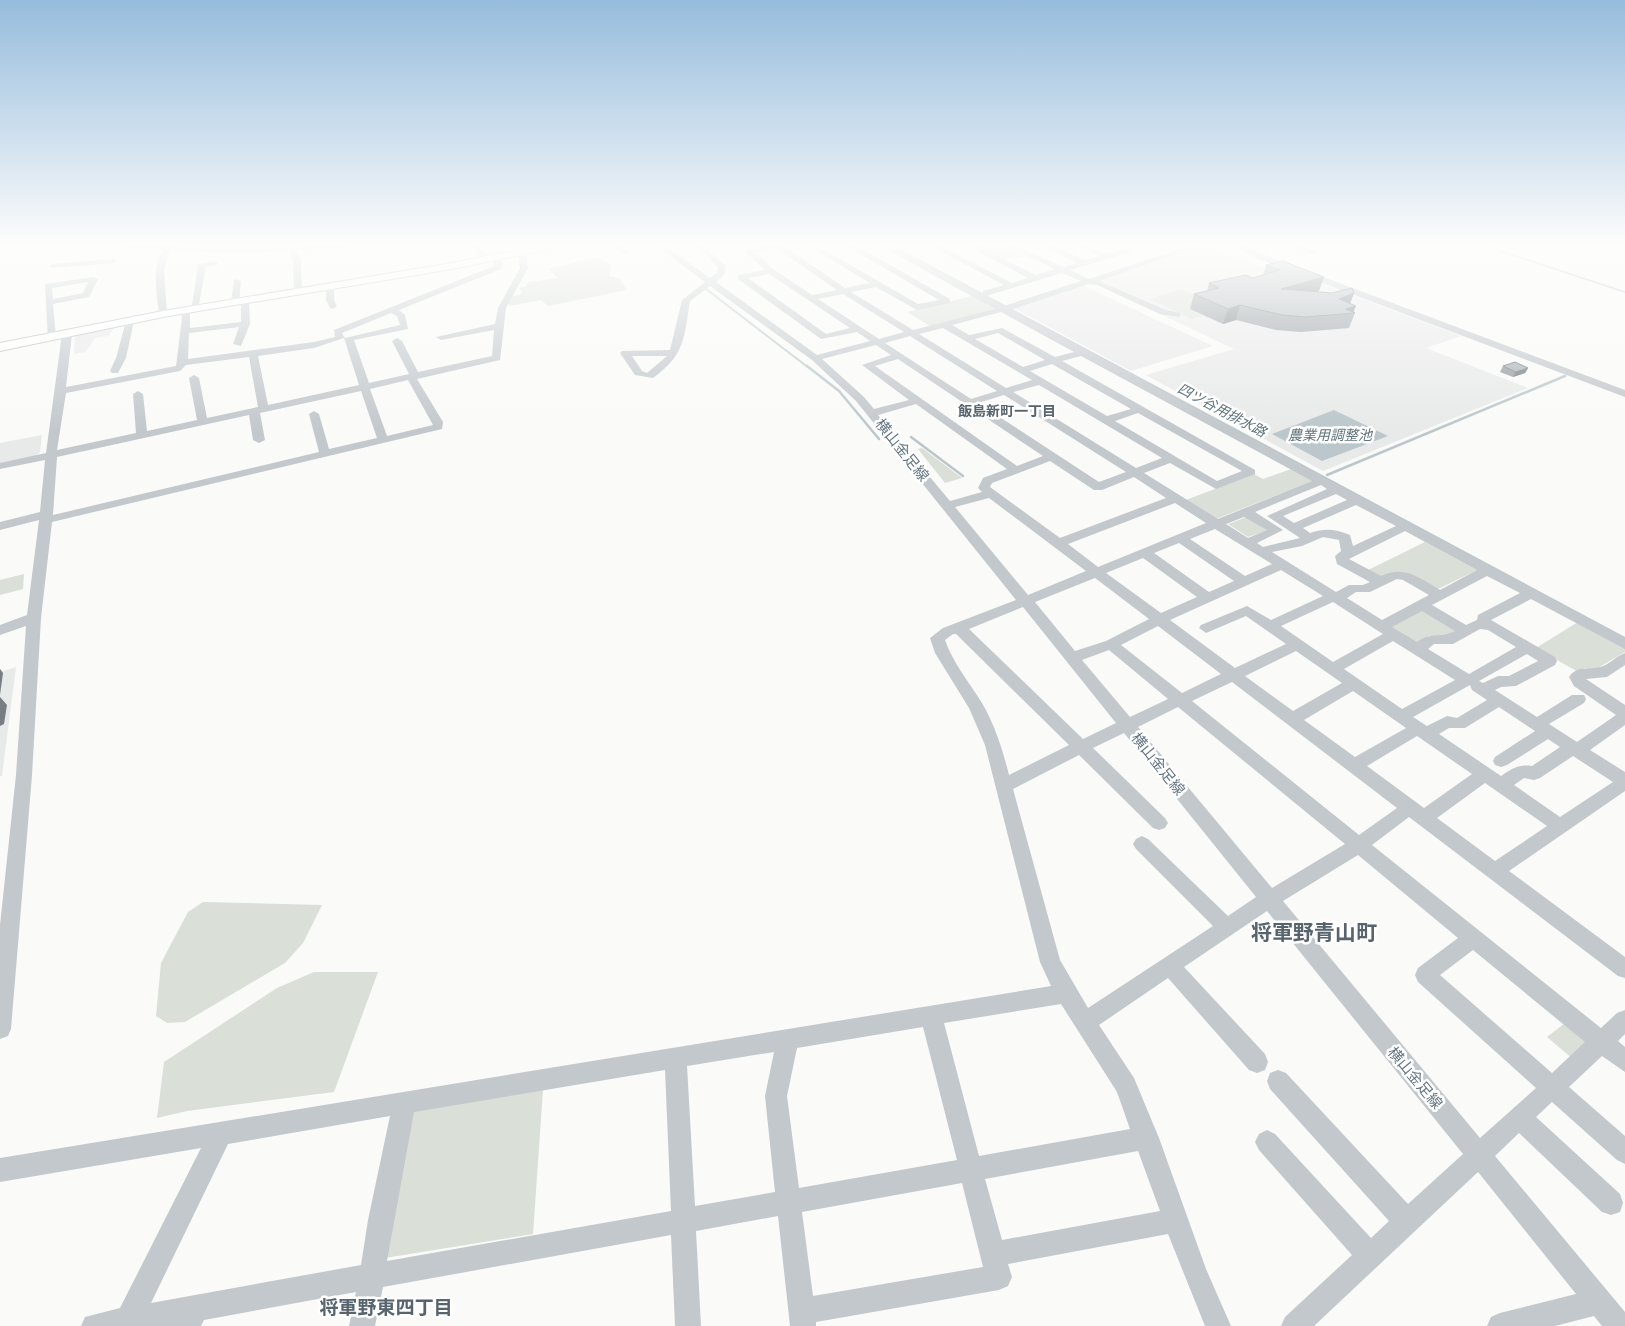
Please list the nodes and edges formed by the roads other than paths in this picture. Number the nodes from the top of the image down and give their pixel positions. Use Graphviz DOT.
graph roads {
  1 [pos="49,306"];
  2 [pos="163,306"];
  3 [pos="191,306"];
  4 [pos="213,306"];
  5 [pos="241,306"];
  6 [pos="402,306"];
  7 [pos="503,306"];
  8 [pos="685,306"];
  9 [pos="750,306"];
  10 [pos="776,306"];
  11 [pos="823,306"];
  12 [pos="868,306"];
  13 [pos="1004,306"];
  14 [pos="1005,306"];
  15 [pos="1014,306"];
  16 [pos="1150,306"];
  17 [pos="1391,306"];
  18 [pos="1008,308"];
  19 [pos="190,310"];
  20 [pos="392,310"];
  21 [pos="163,314"];
  22 [pos="1177,315"];
  23 [pos="130,321"];
  24 [pos="245,324"];
  25 [pos="945,325"];
  26 [pos="499,326"];
  27 [pos="858,329"];
  28 [pos="185,331"];
  29 [pos="913,333"];
  30 [pos="67,334"];
  31 [pos="51,337"];
  32 [pos="441,337"];
  33 [pos="968,338"];
  34 [pos="397,341"];
  35 [pos="878,342"];
  36 [pos="238,344"];
  37 [pos="0,347"];
  38 [pos="1083,352"];
  39 [pos="254,353"];
  40 [pos="674,353"];
  41 [pos="899,356"];
  42 [pos="815,358"];
  43 [pos="1054,361"];
  44 [pos="183,363"];
  45 [pos="1022,370"];
  46 [pos="115,371"];
  47 [pos="413,377"];
  48 [pos="194,378"];
  49 [pos="1040,380"];
  50 [pos="363,387"];
  51 [pos="61,391"];
  52 [pos="1005,391"];
  53 [pos="138,394"];
  54 [pos="1625,394"];
  55 [pos="917,402"];
  56 [pos="970,402"];
  57 [pos="1140,409"];
  58 [pos="259,410"];
  59 [pos="872,413"];
  60 [pos="314,414"];
  61 [pos="1106,420"];
  62 [pos="203,422"];
  63 [pos="142,435"];
  64 [pos="1236,435"];
  65 [pos="259,440"];
  66 [pos="384,440"];
  67 [pos="1205,446"];
  68 [pos="325,454"];
  69 [pos="51,455"];
  70 [pos="1050,457"];
  71 [pos="1172,458"];
  72 [pos="0,466"];
  73 [pos="1015,470"];
  74 [pos="1136,472"];
  75 [pos="1321,481"];
  76 [pos="1337,489"];
  77 [pos="989,494"];
  78 [pos="1284,496"];
  79 [pos="1177,498"];
  80 [pos="1357,500"];
  81 [pos="948,505"];
  82 [pos="1300,505"];
  83 [pos="1245,512"];
  84 [pos="47,517"];
  85 [pos="1218,523"];
  86 [pos="0,526"];
  87 [pos="1406,526"];
  88 [pos="1293,528"];
  89 [pos="1308,537"];
  90 [pos="1180,538"];
  91 [pos="1249,542"];
  92 [pos="1058,544"];
  93 [pos="1145,552"];
  94 [pos="1264,552"];
  95 [pos="1348,553"];
  96 [pos="1283,564"];
  97 [pos="1488,570"];
  98 [pos="1095,572"];
  99 [pos="1244,582"];
  100 [pos="1380,582"];
  101 [pos="1532,593"];
  102 [pos="1440,596"];
  103 [pos="1336,597"];
  104 [pos="1208,598"];
  105 [pos="1025,602"];
  106 [pos="1422,605"];
  107 [pos="34,618"];
  108 [pos="1158,620"];
  109 [pos="1486,625"];
  110 [pos="1269,626"];
  111 [pos="959,628"];
  112 [pos="1206,628"];
  113 [pos="0,630"];
  114 [pos="1388,630"];
  115 [pos="1466,631"];
  116 [pos="1111,644"];
  117 [pos="1625,644"];
  118 [pos="1297,645"];
  119 [pos="1527,647"];
  120 [pos="1418,649"];
  121 [pos="1072,658"];
  122 [pos="1625,658"];
  123 [pos="1332,669"];
  124 [pos="1233,677"];
  125 [pos="1475,682"];
  126 [pos="1353,684"];
  127 [pos="1600,695"];
  128 [pos="1578,699"];
  129 [pos="1181,700"];
  130 [pos="1499,700"];
  131 [pos="1625,702"];
  132 [pos="1625,715"];
  133 [pos="1402,716"];
  134 [pos="1291,720"];
  135 [pos="1126,725"];
  136 [pos="1542,728"];
  137 [pos="1423,731"];
  138 [pos="1082,746"];
  139 [pos="1575,748"];
  140 [pos="1501,761"];
  141 [pos="1353,766"];
  142 [pos="1485,774"];
  143 [pos="1625,782"];
  144 [pos="1500,785"];
  145 [pos="1004,786"];
  146 [pos="1416,814"];
  147 [pos="1159,822"];
  148 [pos="1560,826"];
  149 [pos="1142,844"];
  150 [pos="1360,844"];
  151 [pos="1494,872"];
  152 [pos="1268,900"];
  153 [pos="1227,927"];
  154 [pos="1474,938"];
  155 [pos="1169,965"];
  156 [pos="1625,969"];
  157 [pos="1066,993"];
  158 [pos="931,1016"];
  159 [pos="1625,1020"];
  160 [pos="1086,1021"];
  161 [pos="0,1029"];
  162 [pos="788,1039"];
  163 [pos="1600,1042"];
  164 [pos="676,1058"];
  165 [pos="1625,1061"];
  166 [pos="1258,1062"];
  167 [pos="1278,1081"];
  168 [pos="1551,1087"];
  169 [pos="404,1103"];
  170 [pos="1519,1117"];
  171 [pos="221,1133"];
  172 [pos="1147,1138"];
  173 [pos="1268,1142"];
  174 [pos="1625,1152"];
  175 [pos="1478,1154"];
  176 [pos="0,1170"];
  177 [pos="971,1170"];
  178 [pos="790,1203"];
  179 [pos="1611,1203"];
  180 [pos="1176,1220"];
  181 [pos="683,1222"];
  182 [pos="1407,1222"];
  183 [pos="993,1254"];
  184 [pos="1370,1256"];
  185 [pos="372,1275"];
  186 [pos="1599,1302"];
  187 [pos="192,1316"];
  188 [pos="802,1318"];
  189 [pos="130,1319"];
  190 [pos="94,1326"];
  191 [pos="362,1326"];
  192 [pos="688,1326"];
  193 [pos="1218,1326"];
  194 [pos="1294,1326"];
  195 [pos="1500,1326"];
  196 [pos="1618,1326"];
  1 -- 31 [label="street"];
  2 -- 21 [label="street"];
  3 -- 19 [label="street"];
  4 -- 19 [label="main road"];
  5 -- 24 [label="street"];
  6 -- 20 [label="street"];
  7 -- 26 [label="street"];
  8 -- 40 [label="street"];
  9 -- 42 [label="street, 横山金足線"];
  10 -- 27 [label="street"];
  11 -- 27 [label="street"];
  12 -- 29 [label="street"];
  13 -- 18 [label="street"];
  14 -- 18 [label="street"];
  15 -- 18 [label="street"];
  16 -- 22 [label="street"];
  17 -- 54 [label="street"];
  18 -- 25 [label="street"];
  18 -- 38 [label="street"];
  19 -- 21 [label="main road"];
  19 -- 28 [label="street"];
  20 -- 39 [label="street"];
  20 -- 50 [label="street"];
  21 -- 23 [label="main road"];
  23 -- 30 [label="main road"];
  23 -- 46 [label="street"];
  24 -- 28 [label="street"];
  24 -- 36 [label="street"];
  25 -- 29 [label="street"];
  25 -- 33 [label="street"];
  26 -- 32 [label="street"];
  26 -- 47 [label="street"];
  27 -- 35 [label="street"];
  28 -- 44 [label="street"];
  29 -- 35 [label="street"];
  29 -- 52 [label="street"];
  30 -- 31 [label="main road"];
  30 -- 51 [label="street"];
  31 -- 37 [label="main road"];
  33 -- 43 [label="street"];
  33 -- 45 [label="street"];
  34 -- 47 [label="street"];
  35 -- 41 [label="street"];
  35 -- 42 [label="street"];
  38 -- 43 [label="street"];
  38 -- 64 [label="street"];
  39 -- 44 [label="street"];
  39 -- 58 [label="street"];
  40 -- 40 [label="street"];
  41 -- 55 [label="street"];
  41 -- 56 [label="street"];
  42 -- 59 [label="street, 横山金足線"];
  43 -- 45 [label="street"];
  43 -- 57 [label="street"];
  44 -- 51 [label="street"];
  45 -- 49 [label="street"];
  47 -- 50 [label="street"];
  47 -- 66 [label="street"];
  48 -- 62 [label="street"];
  49 -- 52 [label="street"];
  49 -- 61 [label="street"];
  50 -- 58 [label="street"];
  50 -- 66 [label="street"];
  51 -- 69 [label="street"];
  52 -- 56 [label="street"];
  52 -- 74 [label="street"];
  53 -- 63 [label="street"];
  55 -- 59 [label="street"];
  55 -- 73 [label="street"];
  56 -- 70 [label="street"];
  57 -- 61 [label="street"];
  57 -- 67 [label="street"];
  58 -- 62 [label="street"];
  58 -- 65 [label="street"];
  59 -- 81 [label="street, 横山金足線"];
  60 -- 68 [label="street"];
  61 -- 71 [label="street"];
  62 -- 63 [label="street"];
  63 -- 69 [label="street"];
  64 -- 67 [label="street"];
  64 -- 75 [label="street"];
  66 -- 68 [label="street"];
  67 -- 71 [label="street"];
  68 -- 84 [label="street"];
  69 -- 72 [label="street"];
  69 -- 84 [label="street"];
  70 -- 73 [label="street"];
  70 -- 74 [label="street"];
  71 -- 74 [label="street"];
  73 -- 77 [label="street"];
  74 -- 79 [label="street"];
  75 -- 76 [label="street"];
  75 -- 78 [label="street"];
  76 -- 80 [label="street"];
  76 -- 82 [label="street"];
  77 -- 81 [label="street"];
  77 -- 92 [label="street"];
  78 -- 82 [label="street"];
  78 -- 83 [label="street"];
  79 -- 85 [label="street"];
  79 -- 92 [label="street"];
  80 -- 87 [label="street"];
  80 -- 88 [label="street"];
  81 -- 105 [label="street, 横山金足線"];
  82 -- 88 [label="street"];
  83 -- 85 [label="street"];
  83 -- 91 [label="street"];
  84 -- 86 [label="street"];
  84 -- 107 [label="street"];
  85 -- 90 [label="street"];
  85 -- 91 [label="street"];
  87 -- 95 [label="street"];
  87 -- 97 [label="street"];
  88 -- 89 [label="street"];
  89 -- 94 [label="street"];
  89 -- 95 [label="street"];
  90 -- 93 [label="street"];
  90 -- 99 [label="street"];
  91 -- 94 [label="street"];
  92 -- 98 [label="street"];
  93 -- 98 [label="street"];
  93 -- 104 [label="street"];
  94 -- 96 [label="street"];
  95 -- 100 [label="street"];
  96 -- 99 [label="street"];
  96 -- 103 [label="street"];
  97 -- 101 [label="street"];
  97 -- 102 [label="street"];
  98 -- 105 [label="street"];
  98 -- 108 [label="street"];
  99 -- 104 [label="street"];
  100 -- 102 [label="street"];
  100 -- 103 [label="street"];
  101 -- 109 [label="street"];
  101 -- 117 [label="street"];
  102 -- 106 [label="street"];
  103 -- 110 [label="street"];
  103 -- 114 [label="street"];
  104 -- 108 [label="street"];
  105 -- 111 [label="street"];
  105 -- 121 [label="street, 横山金足線"];
  106 -- 114 [label="street"];
  106 -- 115 [label="street"];
  107 -- 113 [label="street"];
  107 -- 161 [label="street"];
  108 -- 116 [label="street"];
  108 -- 124 [label="street"];
  109 -- 115 [label="street"];
  109 -- 119 [label="street"];
  110 -- 112 [label="street"];
  110 -- 118 [label="street"];
  111 -- 138 [label="street"];
  111 -- 145 [label="street"];
  114 -- 120 [label="street"];
  114 -- 123 [label="street"];
  115 -- 120 [label="street"];
  116 -- 121 [label="street"];
  116 -- 129 [label="street"];
  118 -- 123 [label="street"];
  118 -- 124 [label="street"];
  119 -- 125 [label="street"];
  119 -- 125 [label="street"];
  120 -- 125 [label="street"];
  121 -- 135 [label="street, 横山金足線"];
  122 -- 127 [label="street"];
  123 -- 126 [label="street"];
  124 -- 129 [label="street"];
  124 -- 134 [label="street"];
  125 -- 130 [label="street"];
  125 -- 133 [label="street"];
  126 -- 133 [label="street"];
  126 -- 134 [label="street"];
  127 -- 131 [label="street"];
  127 -- 132 [label="street"];
  128 -- 136 [label="street"];
  129 -- 135 [label="street"];
  129 -- 150 [label="street"];
  130 -- 136 [label="street"];
  130 -- 137 [label="street"];
  132 -- 139 [label="street"];
  133 -- 137 [label="street"];
  134 -- 141 [label="street"];
  135 -- 138 [label="street"];
  135 -- 152 [label="street, 横山金足線"];
  136 -- 139 [label="street"];
  136 -- 140 [label="street"];
  137 -- 141 [label="street"];
  137 -- 142 [label="street"];
  138 -- 145 [label="street"];
  138 -- 147 [label="street"];
  139 -- 143 [label="street"];
  139 -- 144 [label="street"];
  141 -- 146 [label="street"];
  142 -- 144 [label="street"];
  142 -- 146 [label="street"];
  143 -- 148 [label="street"];
  144 -- 148 [label="street"];
  145 -- 157 [label="street"];
  146 -- 150 [label="street"];
  146 -- 151 [label="street"];
  148 -- 151 [label="street"];
  149 -- 153 [label="street"];
  150 -- 152 [label="street"];
  150 -- 154 [label="street"];
  151 -- 156 [label="street"];
  152 -- 153 [label="street"];
  152 -- 175 [label="street, 横山金足線"];
  153 -- 155 [label="street"];
  154 -- 163 [label="street"];
  154 -- 168 [label="street"];
  155 -- 160 [label="street"];
  155 -- 166 [label="street"];
  157 -- 158 [label="street"];
  157 -- 160 [label="street"];
  158 -- 162 [label="street"];
  158 -- 177 [label="street"];
  159 -- 163 [label="street"];
  160 -- 172 [label="street"];
  162 -- 164 [label="street"];
  162 -- 178 [label="street"];
  163 -- 165 [label="street"];
  163 -- 168 [label="street"];
  164 -- 169 [label="street"];
  164 -- 181 [label="street"];
  167 -- 182 [label="street"];
  168 -- 170 [label="street"];
  168 -- 174 [label="street"];
  169 -- 171 [label="street"];
  169 -- 185 [label="street"];
  170 -- 175 [label="street"];
  170 -- 179 [label="street"];
  171 -- 176 [label="street"];
  171 -- 189 [label="street"];
  172 -- 177 [label="street"];
  172 -- 180 [label="street"];
  173 -- 184 [label="street"];
  175 -- 182 [label="street"];
  175 -- 186 [label="street, 横山金足線"];
  177 -- 178 [label="street"];
  177 -- 183 [label="street"];
  178 -- 181 [label="street"];
  178 -- 188 [label="street"];
  180 -- 183 [label="street"];
  180 -- 193 [label="street"];
  181 -- 185 [label="street"];
  181 -- 192 [label="street"];
  182 -- 184 [label="street"];
  183 -- 188 [label="street"];
  184 -- 194 [label="street"];
  185 -- 187 [label="street"];
  185 -- 191 [label="street"];
  186 -- 195 [label="street"];
  186 -- 196 [label="street, 横山金足線"];
  187 -- 189 [label="street"];
  189 -- 190 [label="street"];
}
